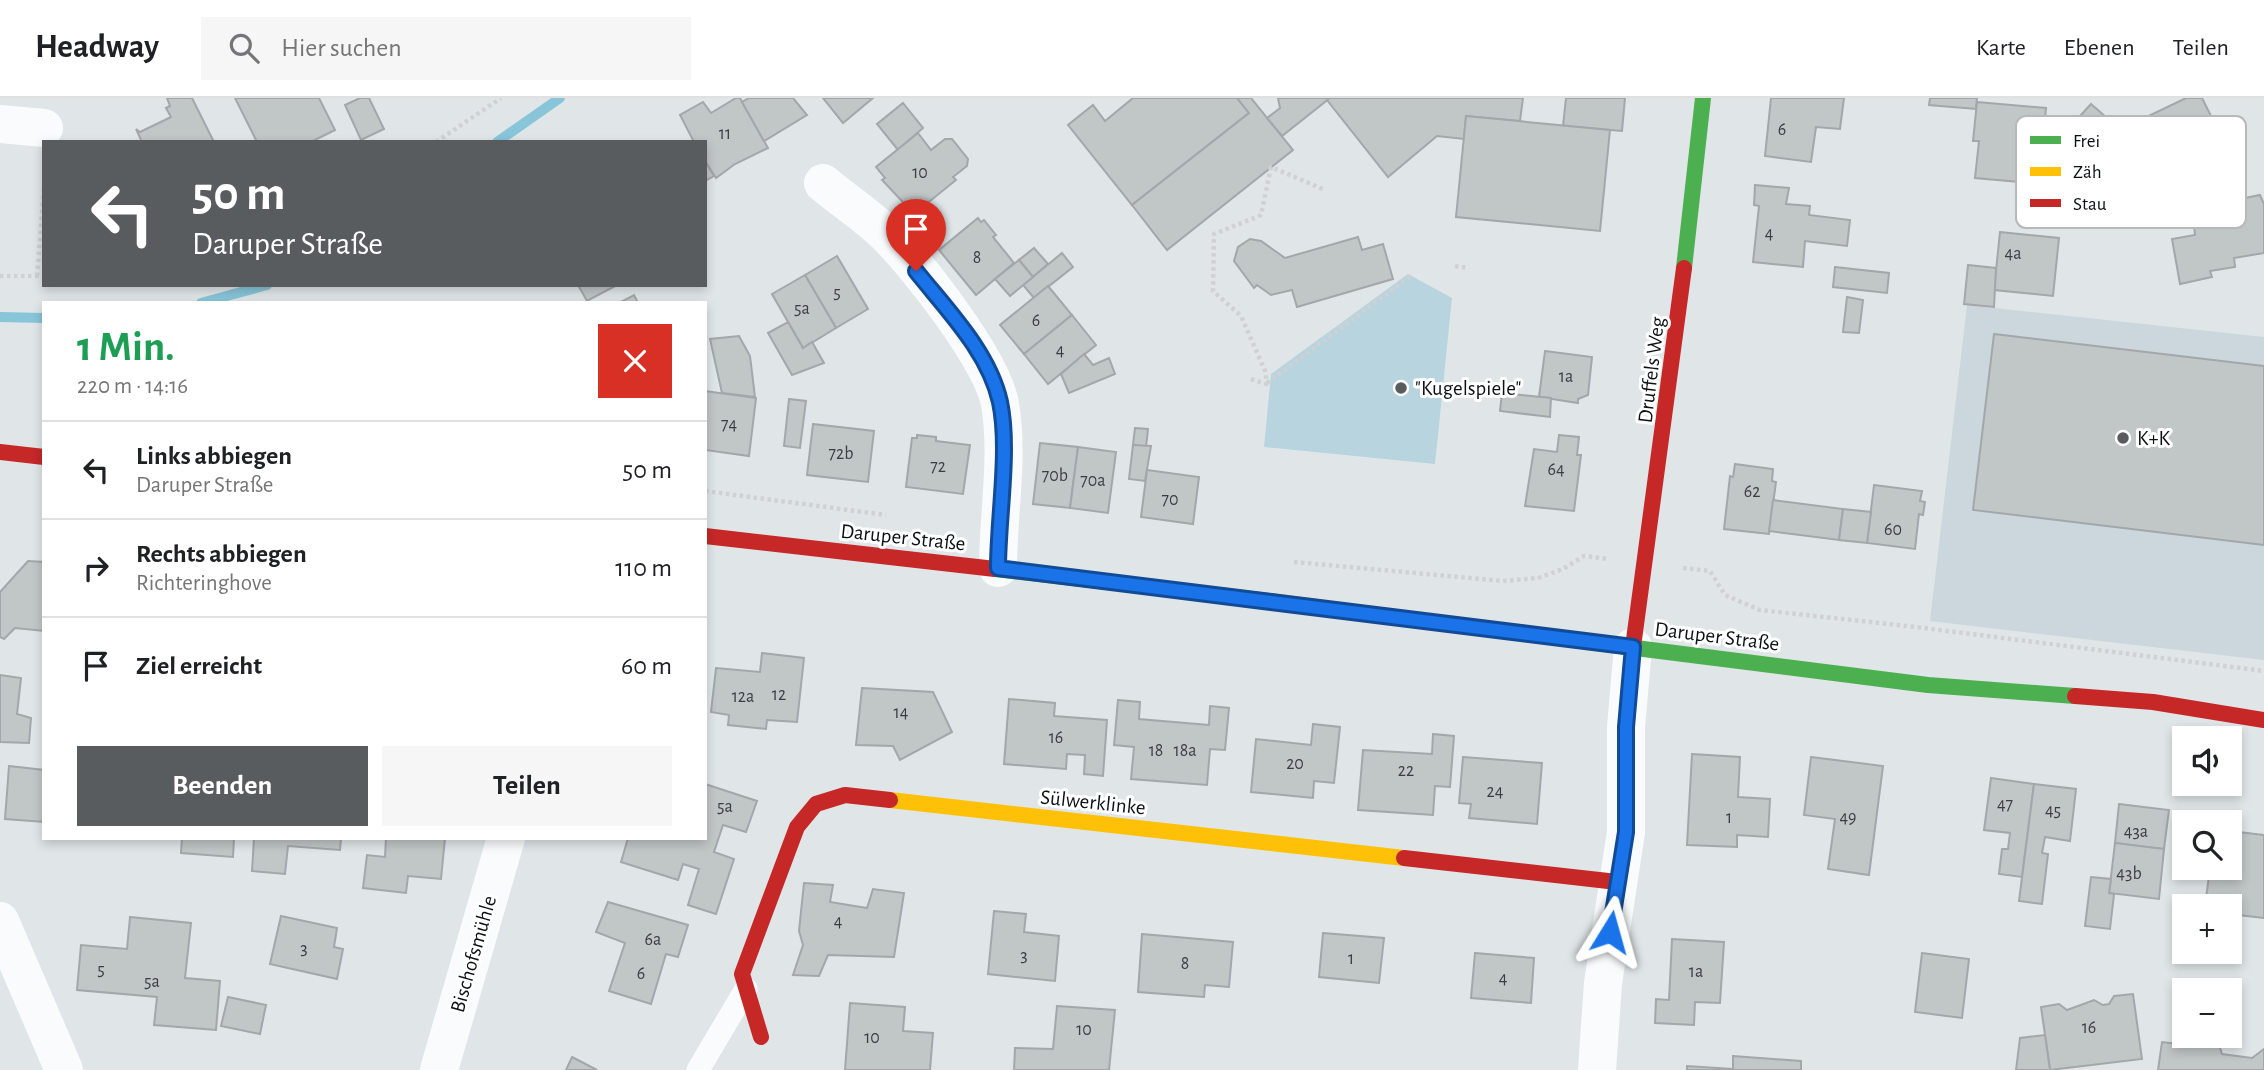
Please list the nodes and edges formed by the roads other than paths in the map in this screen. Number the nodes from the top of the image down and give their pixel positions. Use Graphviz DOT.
graph roads {
  1 [pos="1703,98"];
  2 [pos="47,123"];
  3 [pos="0,124"];
  4 [pos="823,183"];
  5 [pos="0,452"];
  6 [pos="42,457"];
  7 [pos="707,536"];
  8 [pos="998,568"];
  9 [pos="1633,647"];
  10 [pos="2264,720"];
  11 [pos="505,840"];
  12 [pos="1617,882"];
  13 [pos="0,920"];
  14 [pos="746,989"];
  15 [pos="761,1037"];
  16 [pos="64,1070"];
  17 [pos="439,1070"];
  18 [pos="698,1070"];
  19 [pos="1597,1070"];
  1 -- 9 [label="street, Druffels Weg"];
  2 -- 3 [label="street"];
  4 -- 8 [label="street"];
  5 -- 6 [label="street"];
  7 -- 8 [label="street, Daruper Straße"];
  8 -- 9 [label="street, Daruper Straße"];
  9 -- 10 [label="street, Daruper Straße"];
  9 -- 12 [label="street"];
  11 -- 17 [label="street, Bischofsmühle"];
  12 -- 14 [label="street, Sülwerklinke"];
  12 -- 19 [label="street"];
  13 -- 16 [label="street"];
  14 -- 15 [label="street, Sülwerklinke"];
  14 -- 18 [label="lane"];
}
